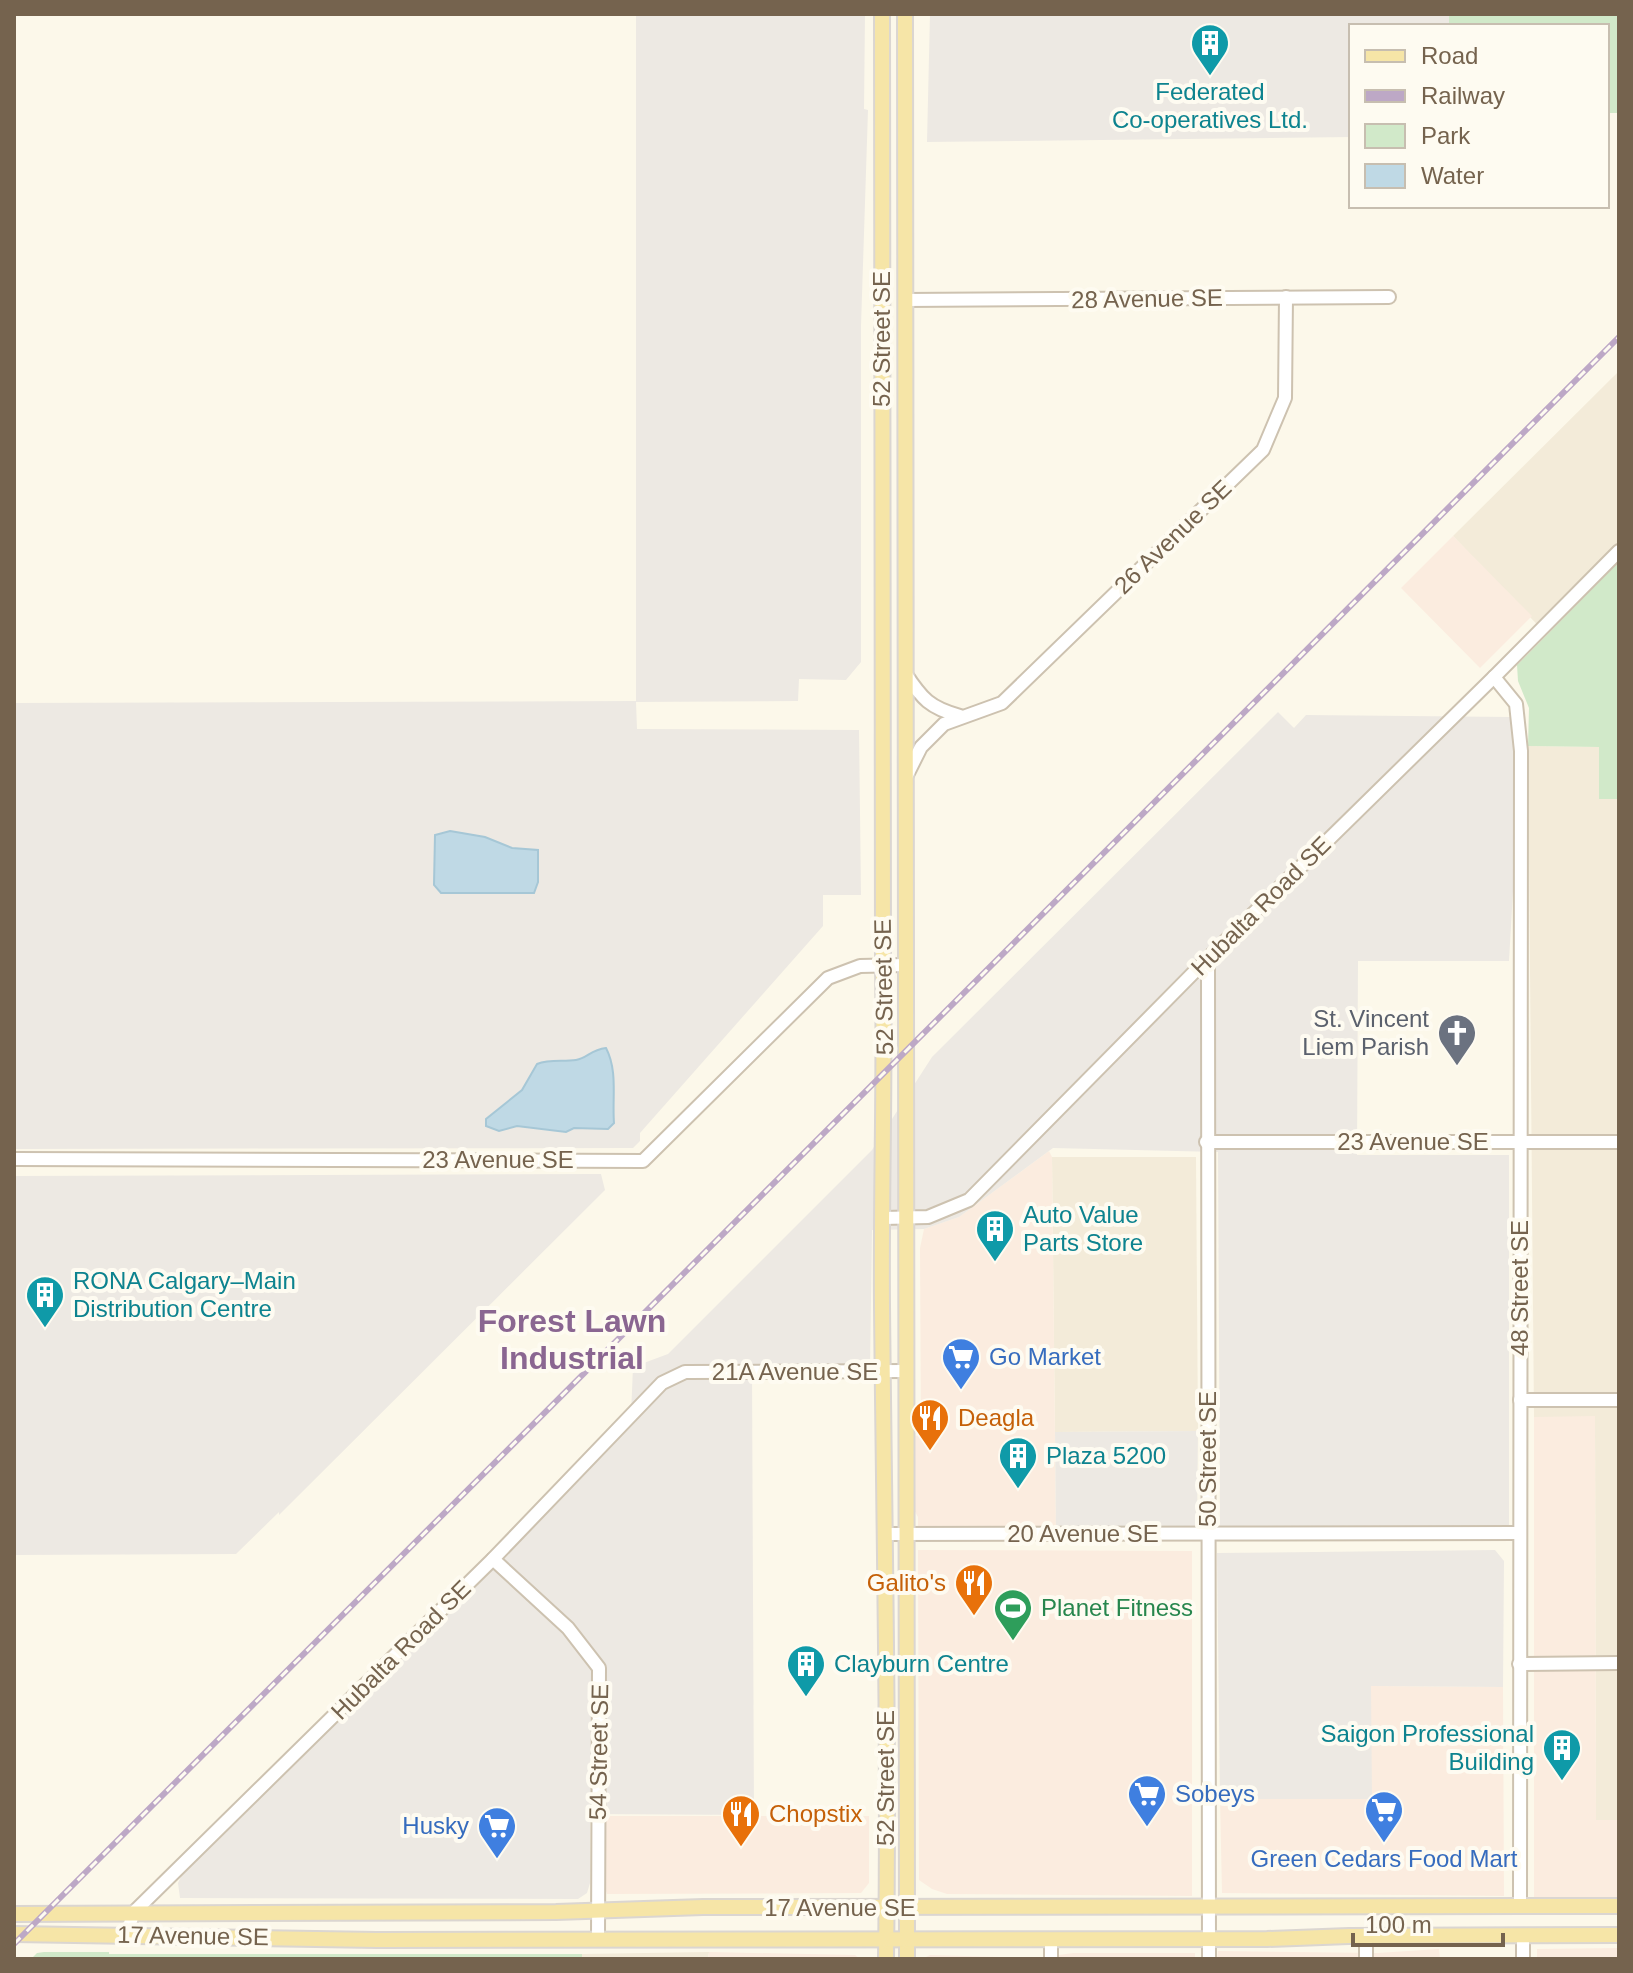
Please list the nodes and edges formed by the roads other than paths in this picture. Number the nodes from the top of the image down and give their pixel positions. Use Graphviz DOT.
graph roads {
  1 [pos="882,14"];
  2 [pos="905,14"];
  3 [pos="1286,297"];
  4 [pos="1389,297"];
  5 [pos="905,300"];
  6 [pos="1619,551"];
  7 [pos="905,672"];
  8 [pos="1494,677"];
  9 [pos="960,716"];
  10 [pos="905,778"];
  11 [pos="1208,958"];
  12 [pos="905,965"];
  13 [pos="883,966"];
  14 [pos="1206,1142"];
  15 [pos="1520,1142"];
  16 [pos="1619,1142"];
  17 [pos="14,1159"];
  18 [pos="883,1218"];
  19 [pos="905,1218"];
  20 [pos="905,1371"];
  21 [pos="685,1372"];
  22 [pos="882,1372"];
  23 [pos="1520,1400"];
  24 [pos="1619,1400"];
  25 [pos="1520,1533"];
  26 [pos="886,1534"];
  27 [pos="905,1534"];
  28 [pos="1209,1534"];
  29 [pos="493,1559"];
  30 [pos="1619,1663"];
  31 [pos="1519,1664"];
  32 [pos="1619,1906"];
  33 [pos="886,1907"];
  34 [pos="1520,1907"];
  35 [pos="907,1908"];
  36 [pos="1208,1908"];
  37 [pos="598,1911"];
  38 [pos="134,1912"];
  39 [pos="14,1914"];
  40 [pos="14,1934"];
  41 [pos="126,1935"];
  42 [pos="1366,1935"];
  43 [pos="1523,1935"];
  44 [pos="1619,1935"];
  45 [pos="1209,1939"];
  46 [pos="598,1940"];
  47 [pos="886,1940"];
  48 [pos="907,1940"];
  49 [pos="1051,1940"];
  50 [pos="886,1959"];
  51 [pos="907,1959"];
  52 [pos="1051,1959"];
  53 [pos="1209,1959"];
  54 [pos="1366,1959"];
  55 [pos="1523,1959"];
  1 -- 13 [label="main road, 52 Street SE"];
  2 -- 5 [label="main road, 52 Street SE"];
  3 -- 4 [label="street, 28 Avenue SE"];
  3 -- 5 [label="street, 28 Avenue SE"];
  3 -- 9 [label="street, 26 Avenue SE"];
  5 -- 7 [label="main road, 52 Street SE"];
  6 -- 8 [label="street, Hubalta Road SE"];
  7 -- 9 [label="street"];
  7 -- 10 [label="main road, 52 Street SE"];
  8 -- 11 [label="street, Hubalta Road SE"];
  8 -- 15 [label="street, 48 Street SE"];
  9 -- 10 [label="street, 26 Avenue SE"];
  10 -- 12 [label="main road, 52 Street SE"];
  11 -- 14 [label="street, 50 Street SE"];
  11 -- 19 [label="street, Hubalta Road SE"];
  12 -- 13 [label="street, 23 Avenue SE"];
  12 -- 19 [label="main road, 52 Street SE"];
  13 -- 17 [label="street, 23 Avenue SE"];
  13 -- 18 [label="main road, 52 Street SE"];
  14 -- 15 [label="street, 23 Avenue SE"];
  14 -- 28 [label="street, 50 Street SE"];
  15 -- 16 [label="street, 23 Avenue SE"];
  15 -- 23 [label="street, 48 Street SE"];
  18 -- 19 [label="street, Hubalta Road SE"];
  18 -- 22 [label="main road, 52 Street SE"];
  19 -- 20 [label="main road, 52 Street SE"];
  20 -- 22 [label="street, 21A Avenue SE"];
  20 -- 27 [label="main road, 52 Street SE"];
  21 -- 22 [label="street, 21A Avenue SE"];
  21 -- 29 [label="street, Hubalta Road SE"];
  22 -- 26 [label="main road, 52 Street SE"];
  23 -- 24 [label="street"];
  23 -- 25 [label="street, 48 Street SE"];
  25 -- 28 [label="street, 20 Avenue SE"];
  25 -- 31 [label="street, 48 Street SE"];
  26 -- 27 [label="street, 20 Avenue SE"];
  26 -- 33 [label="main road, 52 Street SE"];
  27 -- 28 [label="street, 20 Avenue SE"];
  27 -- 35 [label="main road, 52 Street SE"];
  28 -- 36 [label="street, 50 Street SE"];
  29 -- 37 [label="street, 54 Street SE"];
  29 -- 38 [label="street, Hubalta Road SE"];
  30 -- 31 [label="street"];
  31 -- 34 [label="street, 48 Street SE"];
  32 -- 34 [label="main road, 17 Avenue SE"];
  33 -- 35 [label="main road, 17 Avenue SE"];
  33 -- 37 [label="main road, 17 Avenue SE"];
  33 -- 47 [label="main road, 52 Street SE"];
  34 -- 36 [label="main road, 17 Avenue SE"];
  35 -- 36 [label="main road, 17 Avenue SE"];
  35 -- 48 [label="main road, 52 Street SE"];
  36 -- 45 [label="street, 50 Street SE"];
  37 -- 38 [label="main road, 17 Avenue SE"];
  37 -- 46 [label="street, 54 Street SE"];
  38 -- 39 [label="main road, 17 Avenue SE"];
  38 -- 41 [label="street, Hubalta Road SE"];
  40 -- 41 [label="main road, 17 Avenue SE"];
  41 -- 46 [label="main road, 17 Avenue SE"];
  42 -- 43 [label="main road, 17 Avenue SE"];
  42 -- 45 [label="main road, 17 Avenue SE"];
  42 -- 54 [label="street"];
  43 -- 44 [label="main road, 17 Avenue SE"];
  43 -- 55 [label="street"];
  45 -- 49 [label="main road, 17 Avenue SE"];
  45 -- 53 [label="street, 50 Street SE"];
  46 -- 47 [label="main road, 17 Avenue SE"];
  47 -- 48 [label="main road, 17 Avenue SE"];
  47 -- 50 [label="main road, 52 Street SE"];
  48 -- 49 [label="main road, 17 Avenue SE"];
  48 -- 51 [label="main road, 52 Street SE"];
  49 -- 52 [label="street"];
}
